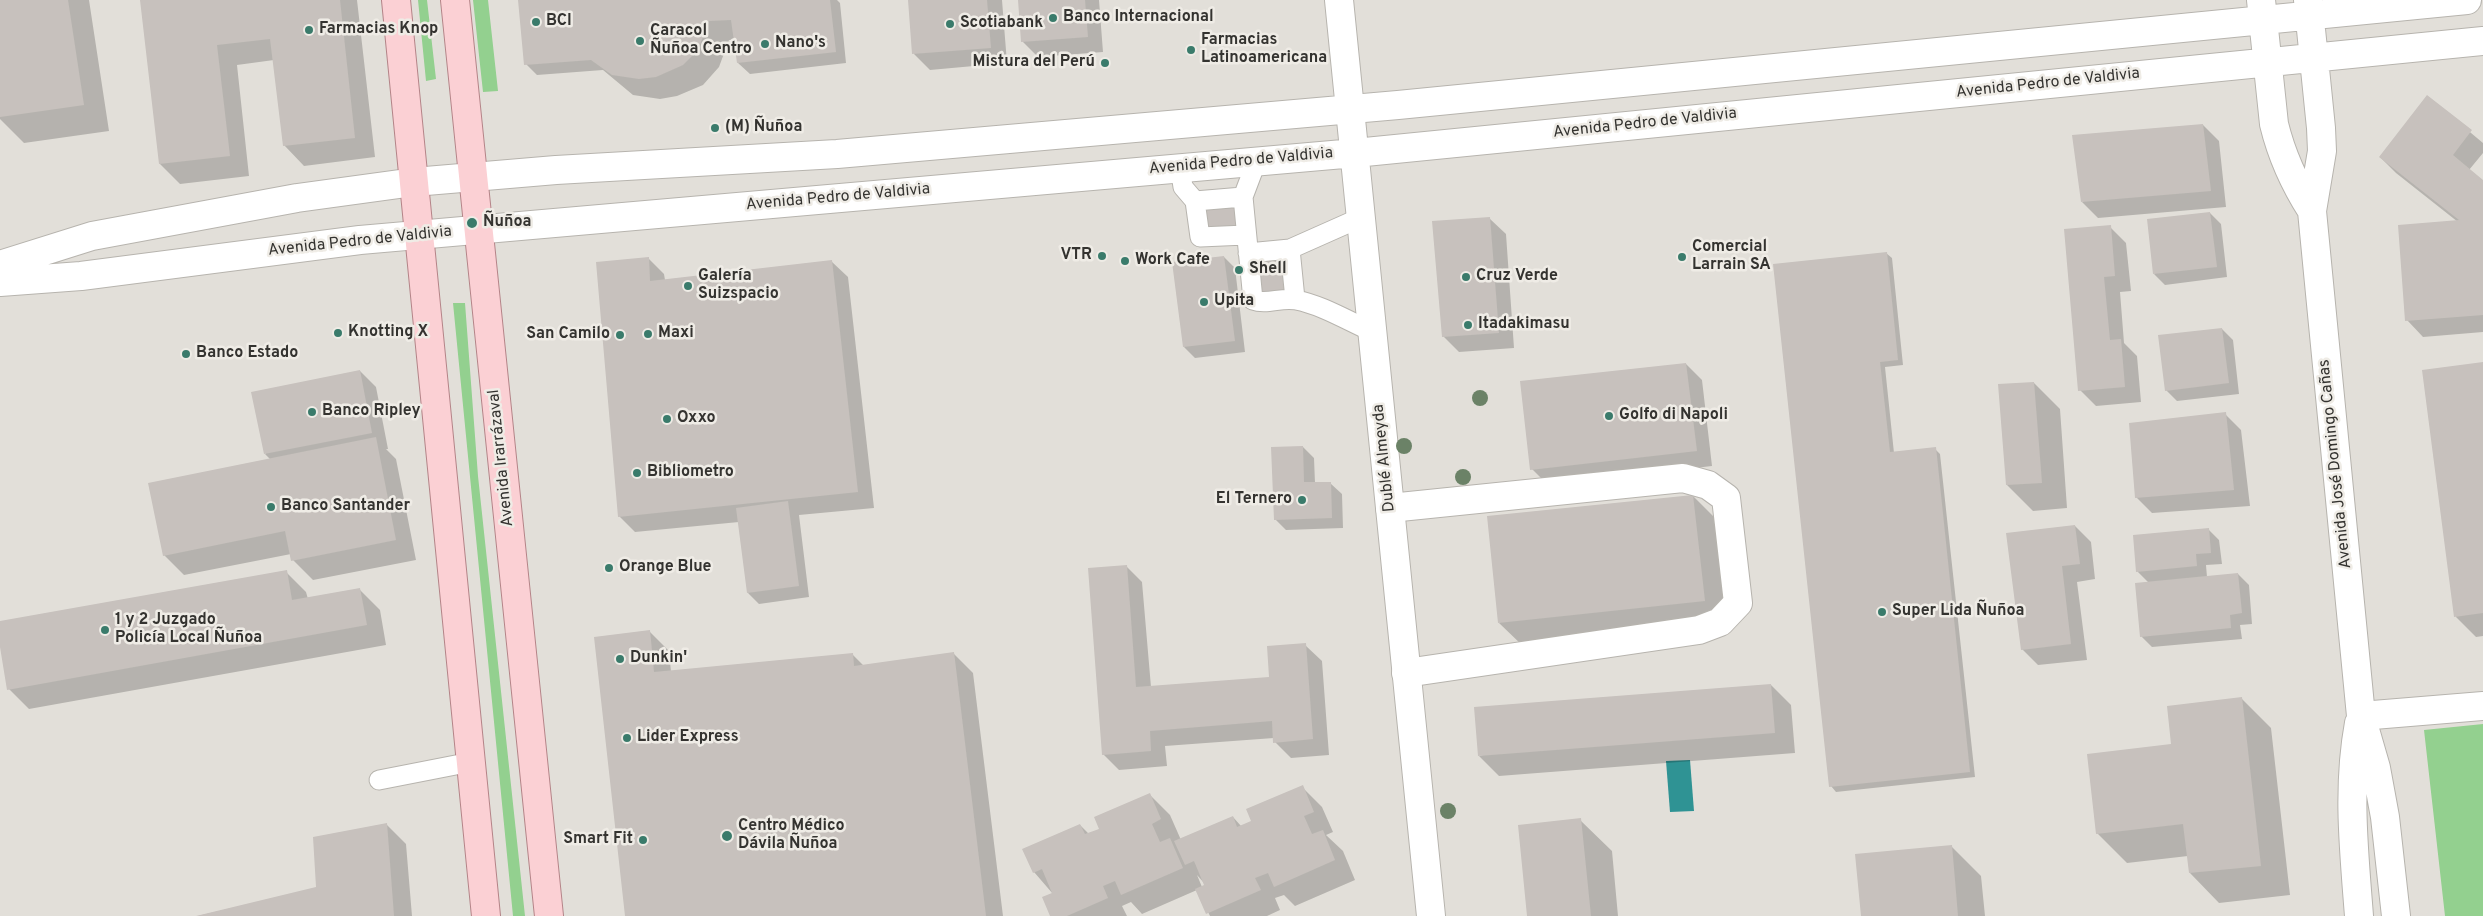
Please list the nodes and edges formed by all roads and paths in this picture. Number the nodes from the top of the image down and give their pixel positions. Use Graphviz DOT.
graph roads {
  1 [pos="396,0"];
  2 [pos="455,0"];
  3 [pos="1339,0"];
  4 [pos="2467,0"];
  5 [pos="2309,7"];
  6 [pos="2262,10"];
  7 [pos="2483,41"];
  8 [pos="2314,59"];
  9 [pos="2267,63"];
  10 [pos="1350,109"];
  11 [pos="1355,153"];
  12 [pos="1258,160"];
  13 [pos="1180,167"];
  14 [pos="473,176"];
  15 [pos="414,182"];
  16 [pos="1243,197"];
  17 [pos="1194,201"];
  18 [pos="2312,211"];
  19 [pos="1362,218"];
  20 [pos="479,230"];
  21 [pos="420,235"];
  22 [pos="1247,244"];
  23 [pos="1290,249"];
  24 [pos="0,265"];
  25 [pos="0,282"];
  26 [pos="1294,299"];
  27 [pos="1372,332"];
  28 [pos="1390,508"];
  29 [pos="1406,673"];
  30 [pos="2483,706"];
  31 [pos="2361,716"];
  32 [pos="471,762"];
  33 [pos="379,780"];
  34 [pos="486,916"];
  35 [pos="549,916"];
  36 [pos="1430,916"];
  37 [pos="2360,916"];
  38 [pos="2396,916"];
  1 -- 15 [label="main road"];
  2 -- 14 [label="main road, Avenida Irarrázaval"];
  3 -- 10 [label="main road, Dublé Almeyda"];
  4 -- 5 [label="main road"];
  5 -- 6 [label="main road"];
  5 -- 8 [label="main road, Avenida José Domingo Cañas"];
  6 -- 9 [label="main road, Avenida José Domingo Cañas"];
  6 -- 10 [label="main road"];
  7 -- 8 [label="main road, Avenida Pedro de Valdivia"];
  8 -- 9 [label="main road, Avenida Pedro de Valdivia"];
  8 -- 18 [label="main road, Avenida José Domingo Cañas"];
  9 -- 11 [label="main road, Avenida Pedro de Valdivia"];
  9 -- 18 [label="main road, Avenida José Domingo Cañas"];
  10 -- 11 [label="main road, Dublé Almeyda"];
  10 -- 14 [label="main road"];
  11 -- 12 [label="main road, Avenida Pedro de Valdivia"];
  11 -- 19 [label="main road, Dublé Almeyda"];
  12 -- 13 [label="main road, Avenida Pedro de Valdivia"];
  12 -- 16 [label="lane"];
  13 -- 17 [label="lane"];
  13 -- 20 [label="main road, Avenida Pedro de Valdivia"];
  14 -- 15 [label="main road"];
  14 -- 20 [label="main road, Avenida Irarrázaval"];
  15 -- 21 [label="main road"];
  15 -- 24 [label="main road"];
  16 -- 17 [label="lane"];
  16 -- 22 [label="lane"];
  17 -- 22 [label="lane"];
  18 -- 31 [label="main road, Avenida José Domingo Cañas"];
  19 -- 23 [label="lane"];
  19 -- 27 [label="main road, Dublé Almeyda"];
  20 -- 21 [label="main road, Avenida Pedro de Valdivia"];
  20 -- 35 [label="main road, Avenida Irarrázaval"];
  21 -- 25 [label="main road, Avenida Pedro de Valdivia"];
  21 -- 32 [label="main road"];
  22 -- 23 [label="lane"];
  22 -- 26 [label="lane"];
  23 -- 26 [label="lane"];
  26 -- 27 [label="lane"];
  27 -- 28 [label="main road, Dublé Almeyda"];
  28 -- 29 [label="main road, Dublé Almeyda"];
  28 -- 29 [label="main road"];
  29 -- 36 [label="main road, Dublé Almeyda"];
  30 -- 31 [label="main road"];
  31 -- 37 [label="main road, Avenida José Domingo Cañas"];
  31 -- 38 [label="main road, Avenida José Domingo Cañas"];
  32 -- 33 [label="lane"];
  32 -- 34 [label="main road"];
}
